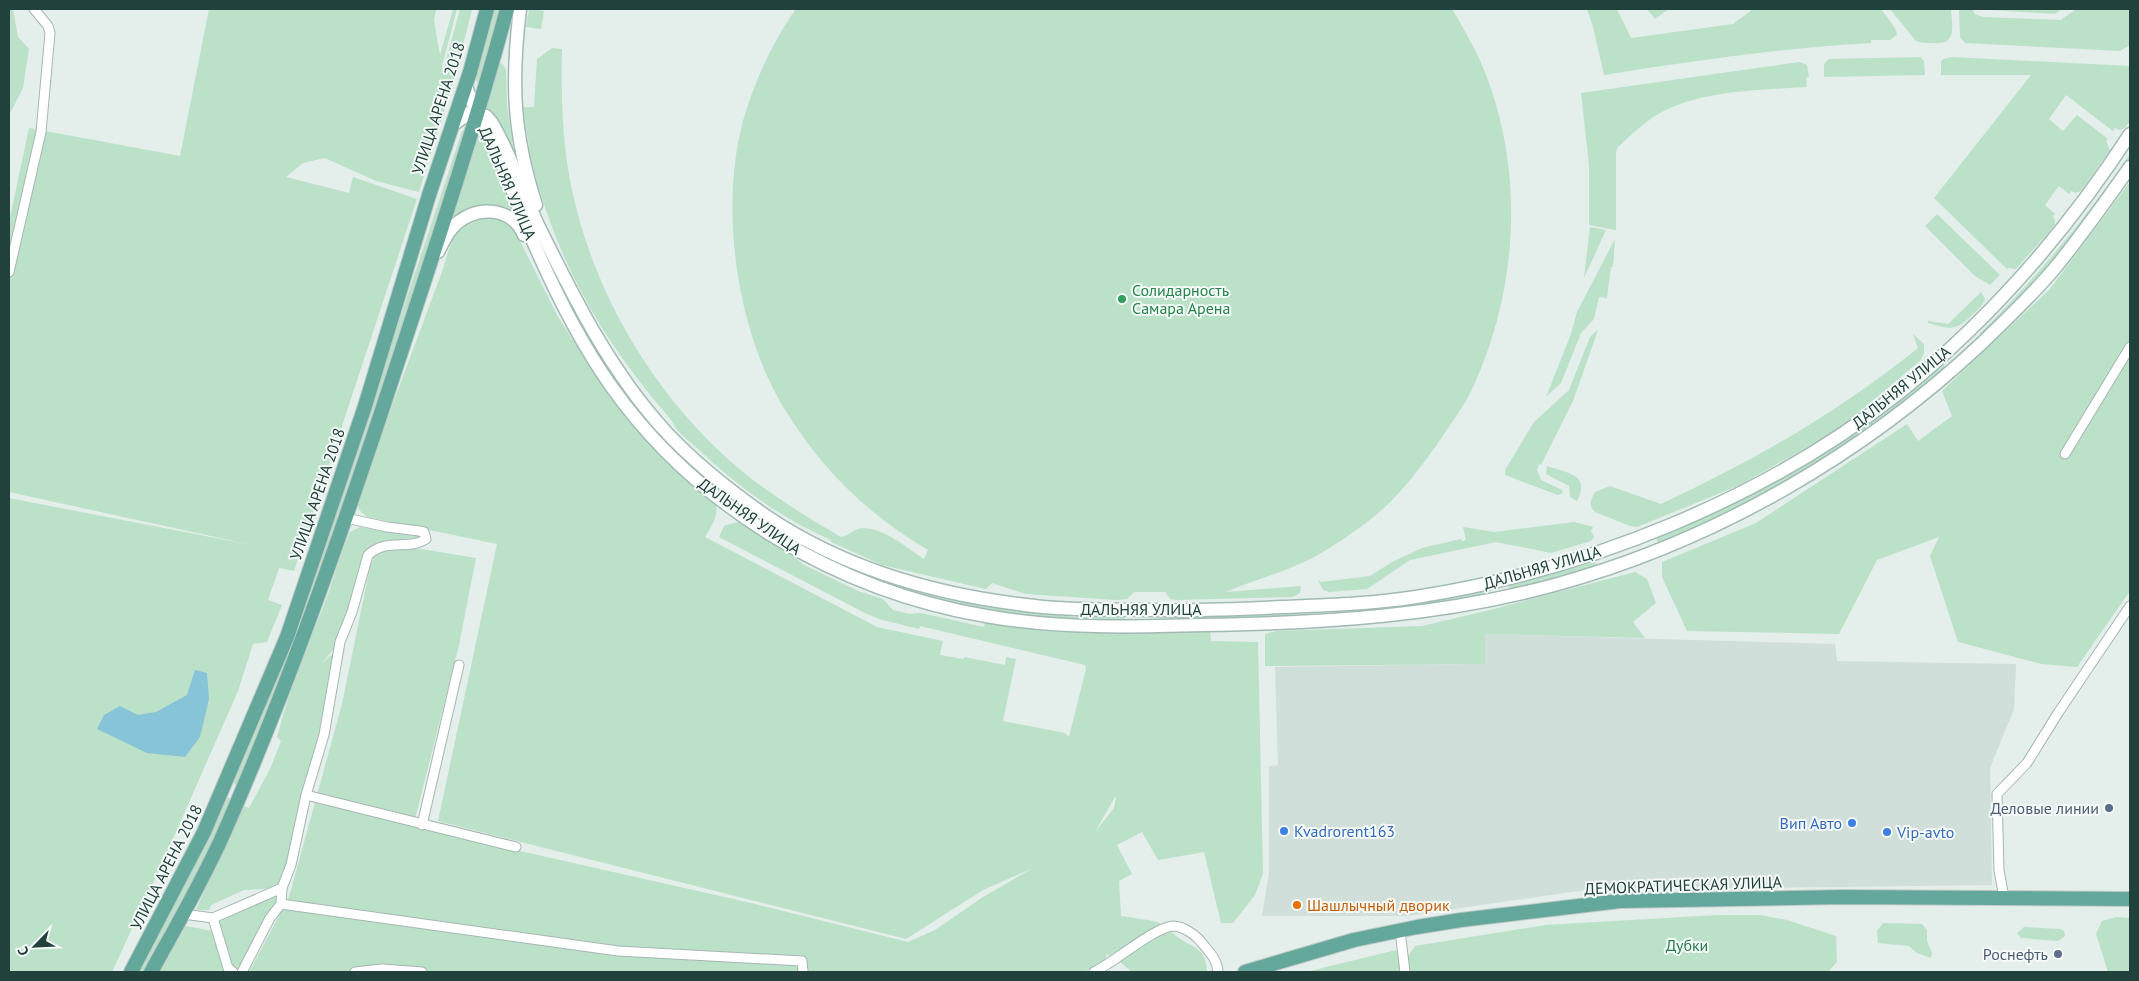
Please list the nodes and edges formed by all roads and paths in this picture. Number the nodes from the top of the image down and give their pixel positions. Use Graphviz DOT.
graph roads {
  1 [pos="34,9"];
  2 [pos="487,9"];
  3 [pos="507,9"];
  4 [pos="520,9"];
  5 [pos="466,85"];
  6 [pos="477,113"];
  7 [pos="453,125"];
  8 [pos="2130,134"];
  9 [pos="2130,167"];
  10 [pos="9,272"];
  11 [pos="561,273"];
  12 [pos="426,276"];
  13 [pos="572,325"];
  14 [pos="2130,347"];
  15 [pos="1948,350"];
  16 [pos="1960,364"];
  17 [pos="2065,454"];
  18 [pos="346,518"];
  19 [pos="1620,544"];
  20 [pos="1628,562"];
  21 [pos="863,566"];
  22 [pos="858,579"];
  23 [pos="1498,581"];
  24 [pos="1501,597"];
  25 [pos="1314,606"];
  26 [pos="2130,606"];
  27 [pos="1148,610"];
  28 [pos="1314,622"];
  29 [pos="1148,626"];
  30 [pos="459,665"];
  31 [pos="306,795"];
  32 [pos="422,825"];
  33 [pos="516,847"];
  34 [pos="282,888"];
  35 [pos="2004,898"];
  36 [pos="2130,899"];
  37 [pos="281,904"];
  38 [pos="183,914"];
  39 [pos="213,918"];
  40 [pos="1400,931"];
  41 [pos="131,972"];
  42 [pos="151,972"];
  43 [pos="233,972"];
  44 [pos="242,972"];
  45 [pos="355,972"];
  46 [pos="422,972"];
  47 [pos="804,972"];
  48 [pos="1094,972"];
  49 [pos="1218,972"];
  50 [pos="1245,972"];
  51 [pos="1405,972"];
  1 -- 10 [label="street"];
  2 -- 5 [label="main road, УЛИЦА АРЕНА 2018"];
  3 -- 6 [label="main road"];
  4 -- 11 [label="main road"];
  5 -- 6 [label="main road"];
  5 -- 7 [label="main road, УЛИЦА АРЕНА 2018"];
  6 -- 7 [label="main road"];
  6 -- 11 [label="main road, ДАЛЬНЯЯ УЛИЦА"];
  6 -- 12 [label="main road"];
  6 -- 13 [label="main road, ДАЛЬНЯЯ УЛИЦА"];
  7 -- 41 [label="main road, УЛИЦА АРЕНА 2018"];
  8 -- 15 [label="main road, ДАЛЬНЯЯ УЛИЦА"];
  9 -- 16 [label="main road, ДАЛЬНЯЯ УЛИЦА"];
  11 -- 21 [label="main road, ДАЛЬНЯЯ УЛИЦА"];
  12 -- 13 [label="main road"];
  12 -- 18 [label="main road"];
  13 -- 22 [label="main road, ДАЛЬНЯЯ УЛИЦА"];
  14 -- 17 [label="street"];
  15 -- 16 [label="main road"];
  15 -- 19 [label="main road, ДАЛЬНЯЯ УЛИЦА"];
  16 -- 20 [label="main road, ДАЛЬНЯЯ УЛИЦА"];
  18 -- 31 [label="street"];
  18 -- 38 [label="main road"];
  19 -- 20 [label="main road"];
  19 -- 23 [label="main road, ДАЛЬНЯЯ УЛИЦА"];
  20 -- 24 [label="main road, ДАЛЬНЯЯ УЛИЦА"];
  21 -- 22 [label="main road"];
  21 -- 27 [label="main road, ДАЛЬНЯЯ УЛИЦА"];
  22 -- 29 [label="main road, ДАЛЬНЯЯ УЛИЦА"];
  23 -- 24 [label="main road"];
  23 -- 25 [label="main road, ДАЛЬНЯЯ УЛИЦА"];
  24 -- 28 [label="main road, ДАЛЬНЯЯ УЛИЦА"];
  25 -- 27 [label="main road, ДАЛЬНЯЯ УЛИЦА"];
  25 -- 28 [label="main road"];
  26 -- 35 [label="street"];
  27 -- 29 [label="main road"];
  28 -- 29 [label="main road, ДАЛЬНЯЯ УЛИЦА"];
  30 -- 32 [label="street"];
  31 -- 32 [label="street"];
  31 -- 34 [label="street"];
  32 -- 33 [label="street"];
  34 -- 37 [label="street"];
  34 -- 39 [label="street"];
  35 -- 36 [label="main road, ДЕМОКРАТИЧЕСКАЯ УЛИЦА"];
  35 -- 40 [label="main road, ДЕМОКРАТИЧЕСКАЯ УЛИЦА"];
  37 -- 44 [label="street"];
  37 -- 47 [label="street"];
  38 -- 39 [label="street"];
  38 -- 42 [label="main road"];
  39 -- 43 [label="street"];
  40 -- 50 [label="main road, ДЕМОКРАТИЧЕСКАЯ УЛИЦА"];
  40 -- 51 [label="street"];
  45 -- 46 [label="street"];
  48 -- 49 [label="street"];
}
